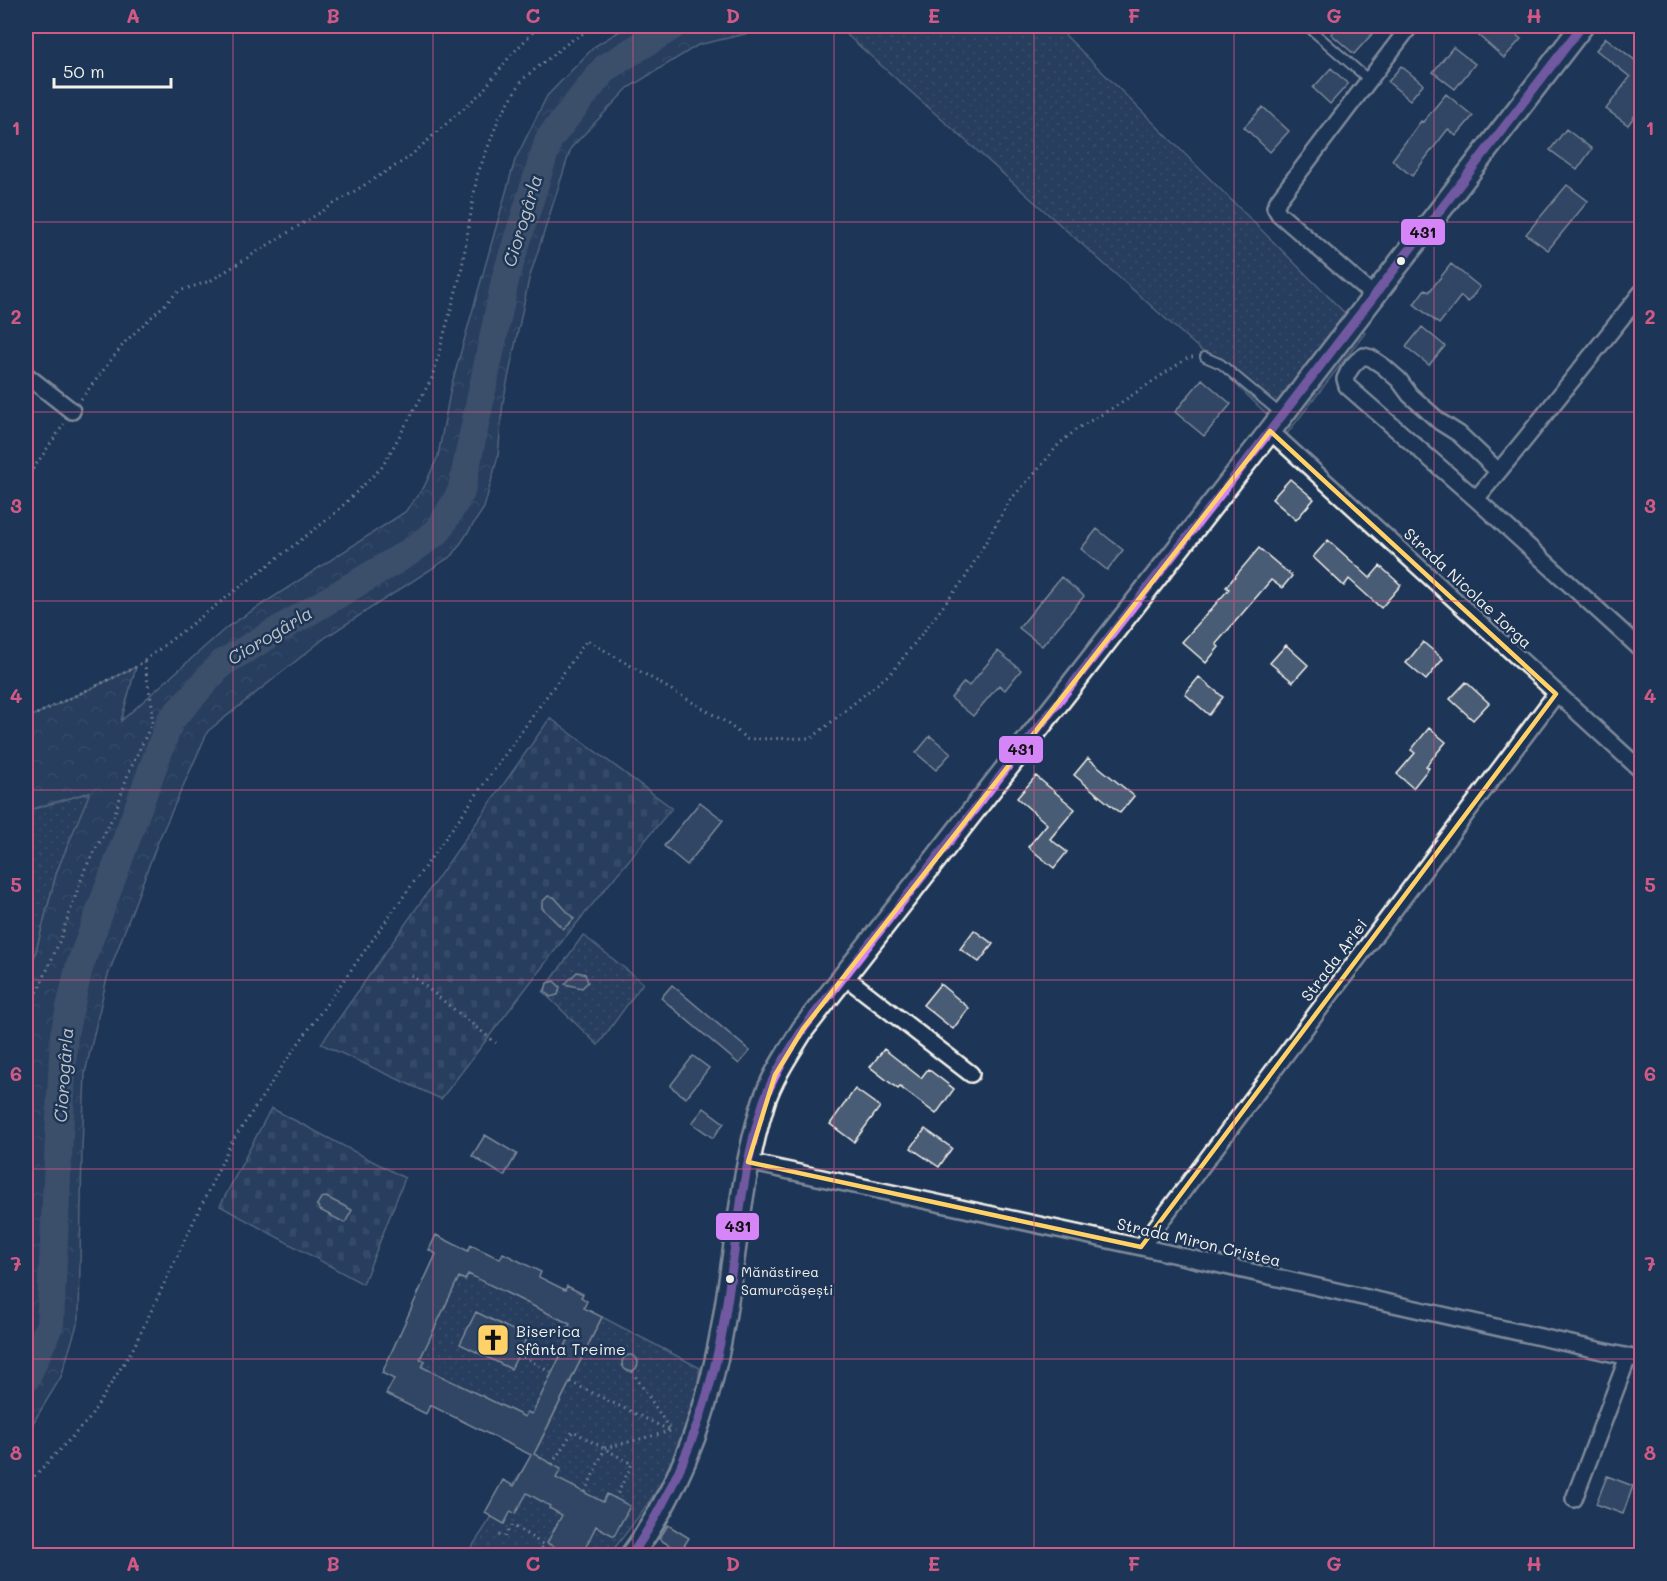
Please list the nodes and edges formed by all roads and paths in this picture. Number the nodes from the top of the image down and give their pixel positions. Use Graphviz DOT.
graph roads {
  1 [pos="539,26"];
  2 [pos="595,26"];
  3 [pos="1307,26"];
  4 [pos="1410,26"];
  5 [pos="1582,26"];
  6 [pos="1369,80"];
  7 [pos="1641,292"];
  8 [pos="1374,296"];
  9 [pos="1332,352"];
  10 [pos="1205,357"];
  11 [pos="1356,361"];
  12 [pos="26,375"];
  13 [pos="72,411"];
  14 [pos="1276,423"];
  15 [pos="1498,471"];
  16 [pos="26,479"];
  17 [pos="1476,499"];
  18 [pos="1641,650"];
  19 [pos="144,661"];
  20 [pos="1556,694"];
  21 [pos="26,719"];
  22 [pos="1641,771"];
  23 [pos="411,975"];
  24 [pos="844,976"];
  25 [pos="26,1006"];
  26 [pos="496,1043"];
  27 [pos="971,1074"];
  28 [pos="748,1162"];
  29 [pos="1141,1247"];
  30 [pos="518,1354"];
  31 [pos="1635,1358"];
  32 [pos="632,1371"];
  33 [pos="552,1373"];
  34 [pos="570,1382"];
  35 [pos="671,1431"];
  36 [pos="694,1443"];
  37 [pos="604,1448"];
  38 [pos="552,1464"];
  39 [pos="26,1485"];
  40 [pos="585,1492"];
  41 [pos="615,1499"];
  42 [pos="1574,1499"];
  43 [pos="499,1535"];
  44 [pos="537,1556"];
  45 [pos="631,1556"];
  1 -- 13 [label="path"];
  2 -- 19 [label="path"];
  3 -- 6 [label="lane"];
  4 -- 6 [label="street"];
  5 -- 8 [label="main road"];
  6 -- 8 [label="street"];
  7 -- 15 [label="street"];
  8 -- 9 [label="main road"];
  9 -- 11 [label="street"];
  9 -- 14 [label="main road"];
  10 -- 14 [label="lane"];
  10 -- 39 [label="path"];
  11 -- 15 [label="street"];
  11 -- 17 [label="street"];
  12 -- 13 [label="street"];
  13 -- 16 [label="path"];
  14 -- 20 [label="street, Strada Nicolae Iorga"];
  14 -- 24 [label="main road"];
  15 -- 17 [label="street"];
  17 -- 18 [label="street"];
  19 -- 21 [label="path"];
  19 -- 25 [label="path"];
  20 -- 22 [label="street, Strada Nicolae Iorga"];
  20 -- 29 [label="street, Strada Ariei"];
  23 -- 26 [label="path"];
  24 -- 27 [label="street"];
  24 -- 28 [label="main road"];
  28 -- 29 [label="street, Strada Miron Cristea"];
  28 -- 36 [label="main road"];
  29 -- 31 [label="street, Strada Miron Cristea"];
  30 -- 33 [label="path"];
  31 -- 42 [label="street"];
  32 -- 35 [label="path"];
  34 -- 35 [label="path"];
  35 -- 36 [label="path"];
  35 -- 37 [label="path"];
  36 -- 45 [label="main road"];
  37 -- 38 [label="path"];
  37 -- 40 [label="path"];
  37 -- 41 [label="path"];
  43 -- 44 [label="path"];
}
